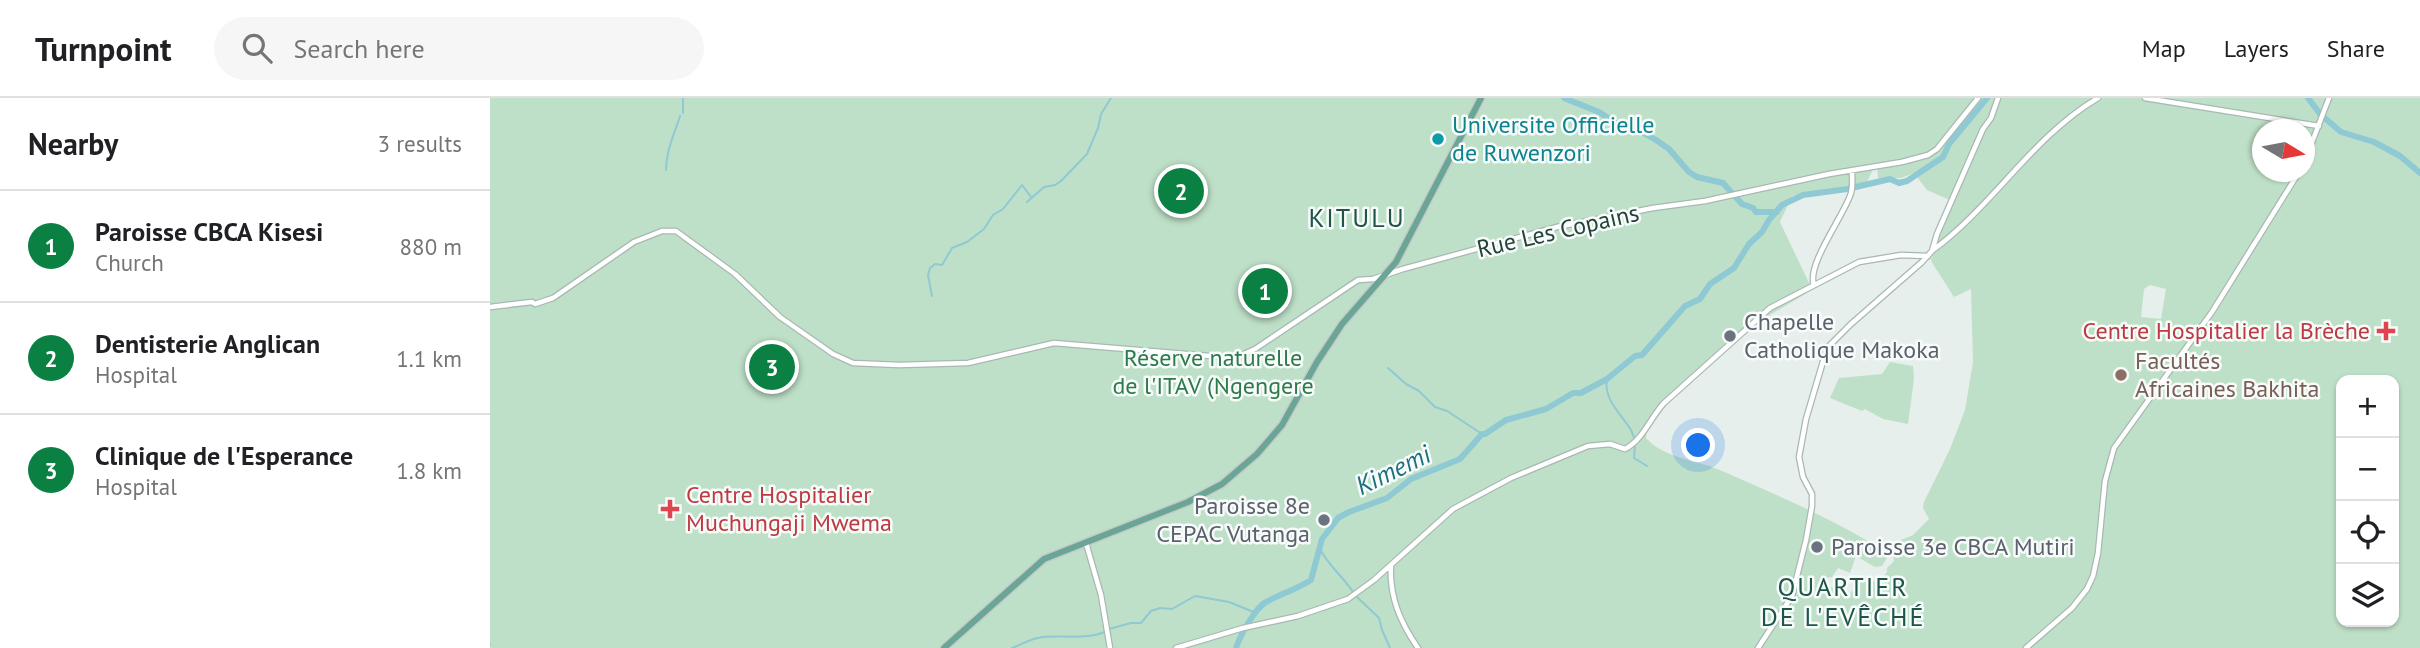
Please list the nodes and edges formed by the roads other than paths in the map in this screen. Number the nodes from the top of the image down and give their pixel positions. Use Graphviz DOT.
graph roads {
  1 [pos="1481,98"];
  2 [pos="1978,98"];
  3 [pos="1998,98"];
  4 [pos="2145,98"];
  5 [pos="2329,98"];
  6 [pos="2093,101"];
  7 [pos="2320,123"];
  8 [pos="2315,136"];
  9 [pos="1852,170"];
  10 [pos="2294,182"];
  11 [pos="1930,253"];
  12 [pos="1388,274"];
  13 [pos="1814,285"];
  14 [pos="490,307"];
  15 [pos="1086,543"];
  16 [pos="1391,565"];
  17 [pos="944,648"];
  18 [pos="1110,648"];
  19 [pos="1176,648"];
  20 [pos="1418,648"];
  21 [pos="1758,648"];
  22 [pos="2026,648"];
  1 -- 12 [label="main road"];
  2 -- 9 [label="street"];
  3 -- 11 [label="street"];
  4 -- 7 [label="street"];
  5 -- 7 [label="street"];
  6 -- 11 [label="street"];
  7 -- 8 [label="street"];
  9 -- 12 [label="street, Rue Les Copains"];
  9 -- 13 [label="street"];
  10 -- 22 [label="street"];
  11 -- 13 [label="street"];
  11 -- 21 [label="street"];
  12 -- 14 [label="street, Rue Les Copains"];
  12 -- 15 [label="main road"];
  13 -- 16 [label="street"];
  15 -- 17 [label="main road"];
  15 -- 18 [label="street"];
  16 -- 19 [label="street"];
  16 -- 20 [label="street"];
}
